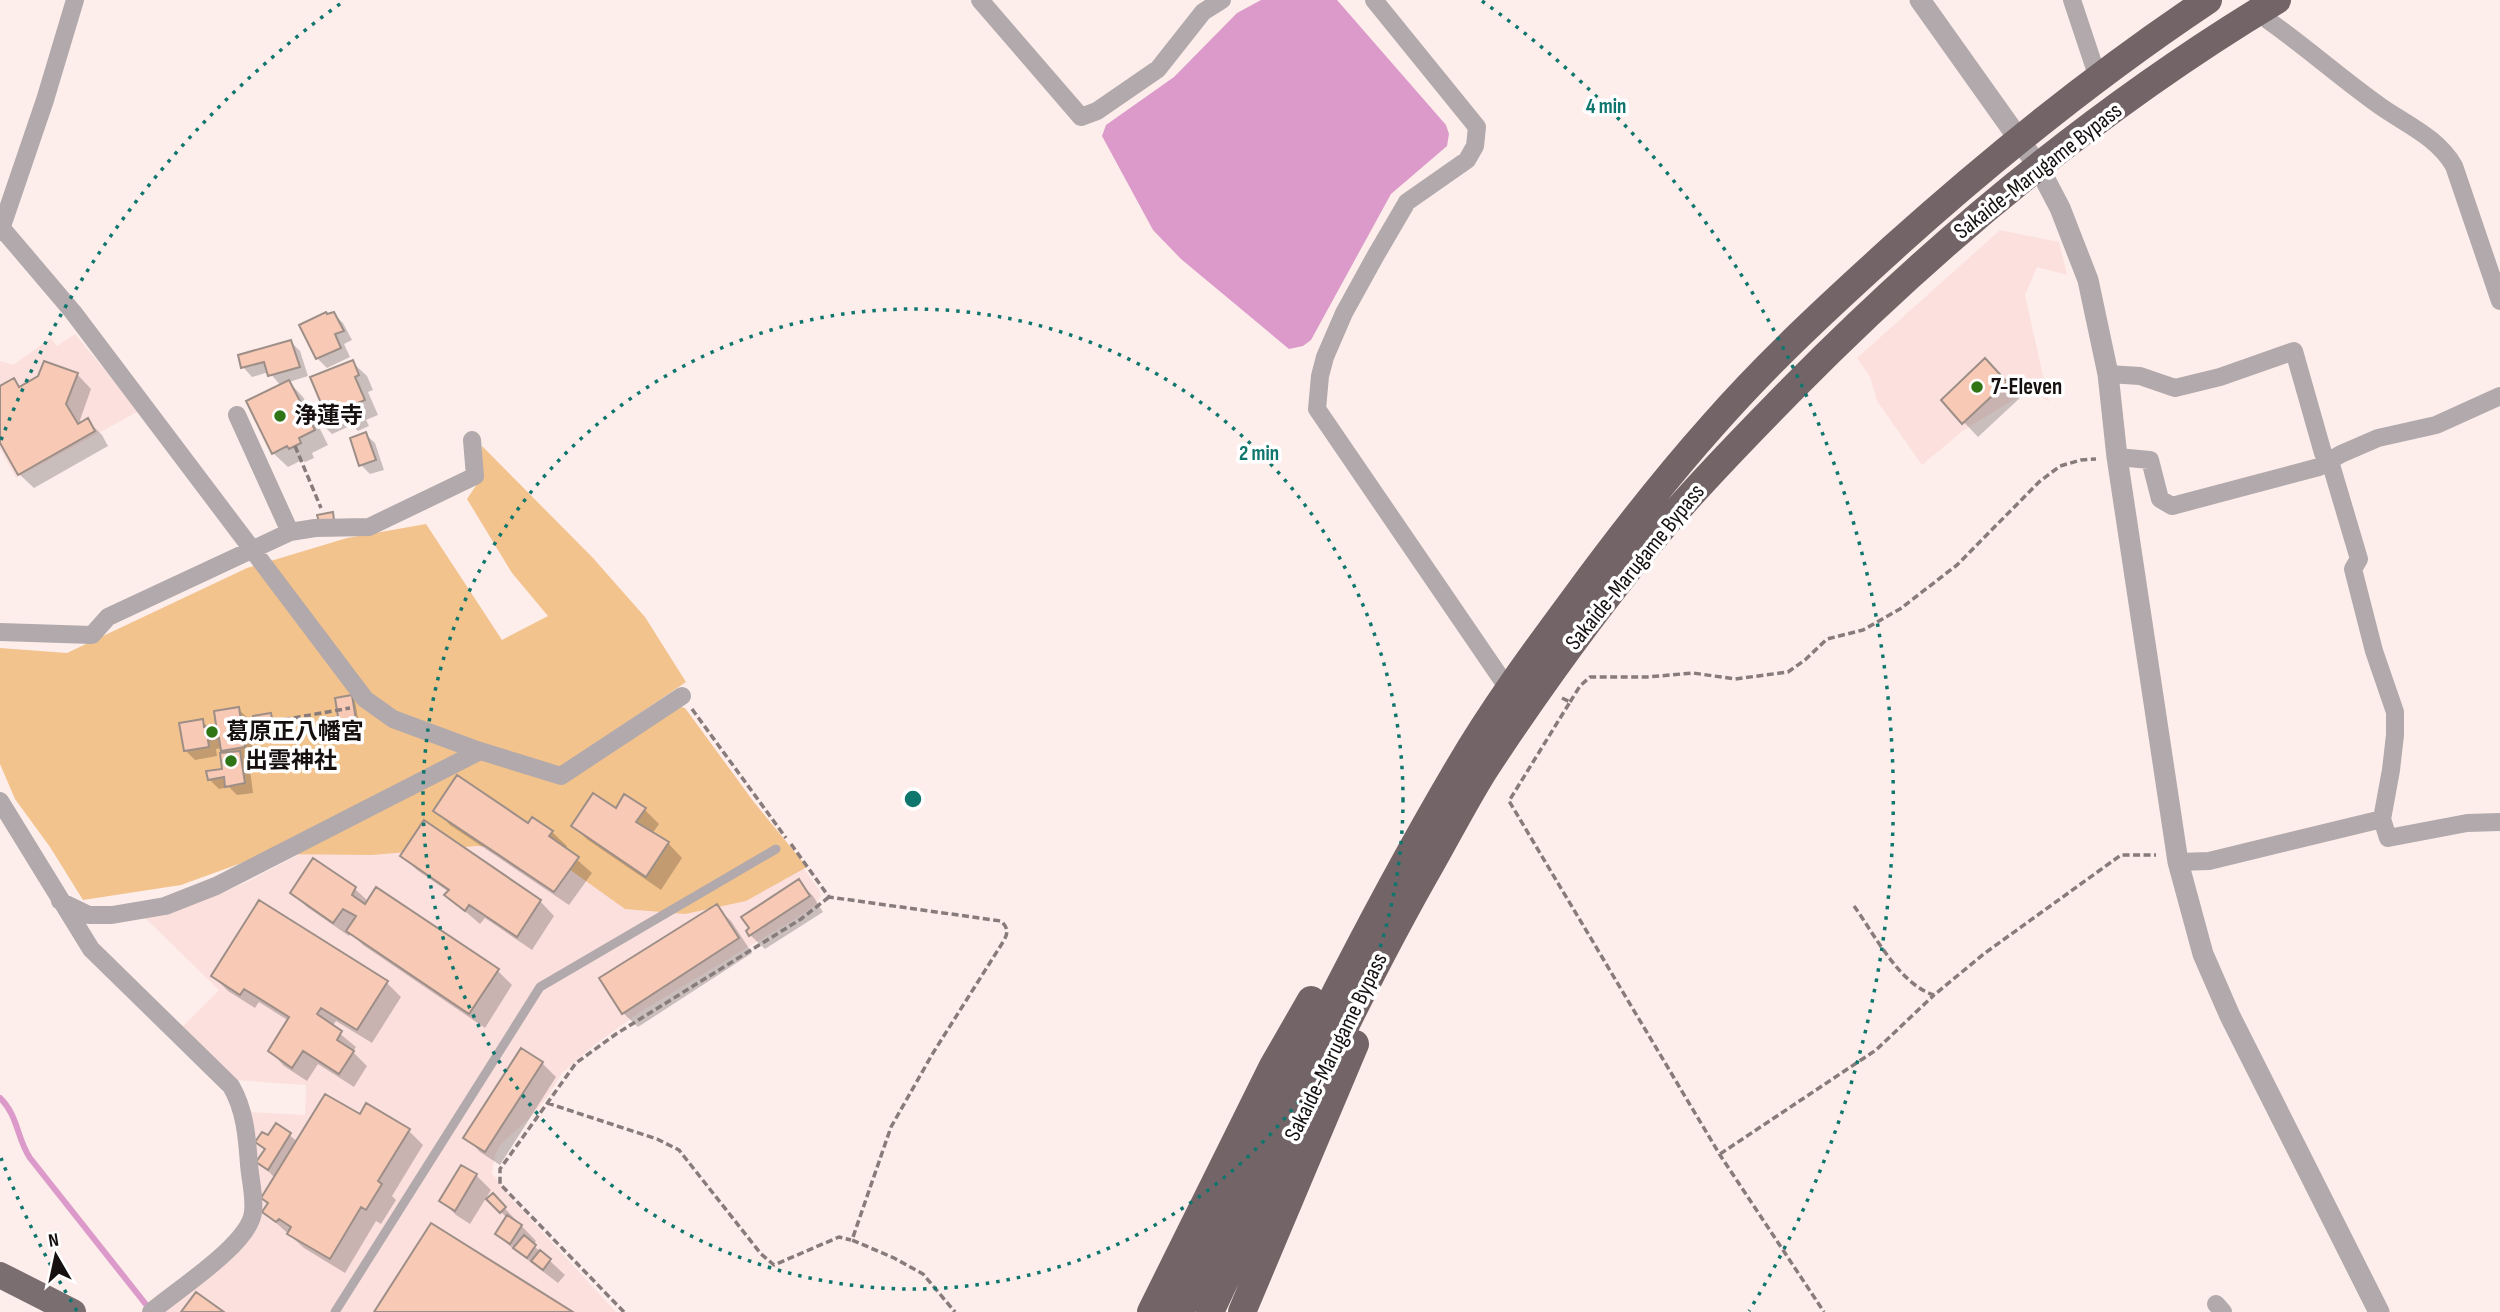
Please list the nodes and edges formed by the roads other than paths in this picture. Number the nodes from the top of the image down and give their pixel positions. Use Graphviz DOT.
graph roads {
  1 [pos="75,0"];
  2 [pos="980,0"];
  3 [pos="1222,0"];
  4 [pos="1374,0"];
  5 [pos="1920,0"];
  6 [pos="2072,0"];
  7 [pos="2208,0"];
  8 [pos="2268,5"];
  9 [pos="2098,78"];
  10 [pos="2018,139"];
  11 [pos="2038,166"];
  12 [pos="0,228"];
  13 [pos="2500,301"];
  14 [pos="2108,374"];
  15 [pos="2500,396"];
  16 [pos="237,415"];
  17 [pos="472,440"];
  18 [pos="2117,457"];
  19 [pos="2329,461"];
  20 [pos="290,533"];
  21 [pos="253,550"];
  22 [pos="0,632"];
  23 [pos="1510,690"];
  24 [pos="682,696"];
  25 [pos="480,751"];
  26 [pos="1461,764"];
  27 [pos="0,801"];
  28 [pos="2382,819"];
  29 [pos="2500,822"];
  30 [pos="776,849"];
  31 [pos="2178,862"];
  32 [pos="1425,873"];
  33 [pos="61,901"];
  34 [pos="0,1275"];
  35 [pos="73,1312"];
  36 [pos="151,1312"];
  37 [pos="335,1312"];
  38 [pos="1151,1312"];
  39 [pos="1180,1312"];
  40 [pos="1210,1312"];
  41 [pos="1242,1312"];
  42 [pos="2379,1312"];
  1 -- 12 [label="street"];
  2 -- 3 [label="street"];
  4 -- 23 [label="street"];
  5 -- 10 [label="street"];
  6 -- 9 [label="street"];
  7 -- 9 [label="highway, Sakaide-Marugame Bypass"];
  8 -- 11 [label="highway, Sakaide-Marugame Bypass"];
  8 -- 13 [label="street"];
  9 -- 10 [label="highway, Sakaide-Marugame Bypass"];
  10 -- 11 [label="street"];
  10 -- 23 [label="highway, Sakaide-Marugame Bypass"];
  11 -- 14 [label="street"];
  11 -- 32 [label="highway, Sakaide-Marugame Bypass"];
  12 -- 21 [label="street"];
  14 -- 18 [label="street"];
  14 -- 19 [label="street"];
  15 -- 19 [label="street"];
  16 -- 20 [label="street"];
  17 -- 20 [label="street"];
  18 -- 19 [label="street"];
  18 -- 31 [label="street"];
  19 -- 28 [label="street"];
  20 -- 21 [label="street"];
  21 -- 22 [label="street"];
  21 -- 25 [label="street"];
  23 -- 26 [label="highway, Sakaide-Marugame Bypass"];
  24 -- 25 [label="street"];
  25 -- 33 [label="street"];
  26 -- 38 [label="highway"];
  26 -- 39 [label="highway, Sakaide-Marugame Bypass"];
  27 -- 33 [label="street"];
  28 -- 29 [label="street"];
  28 -- 31 [label="street"];
  30 -- 37 [label="lane"];
  31 -- 42 [label="street"];
  32 -- 40 [label="highway, Sakaide-Marugame Bypass"];
  32 -- 41 [label="highway"];
  33 -- 36 [label="street"];
  34 -- 35 [label="main road"];
}
